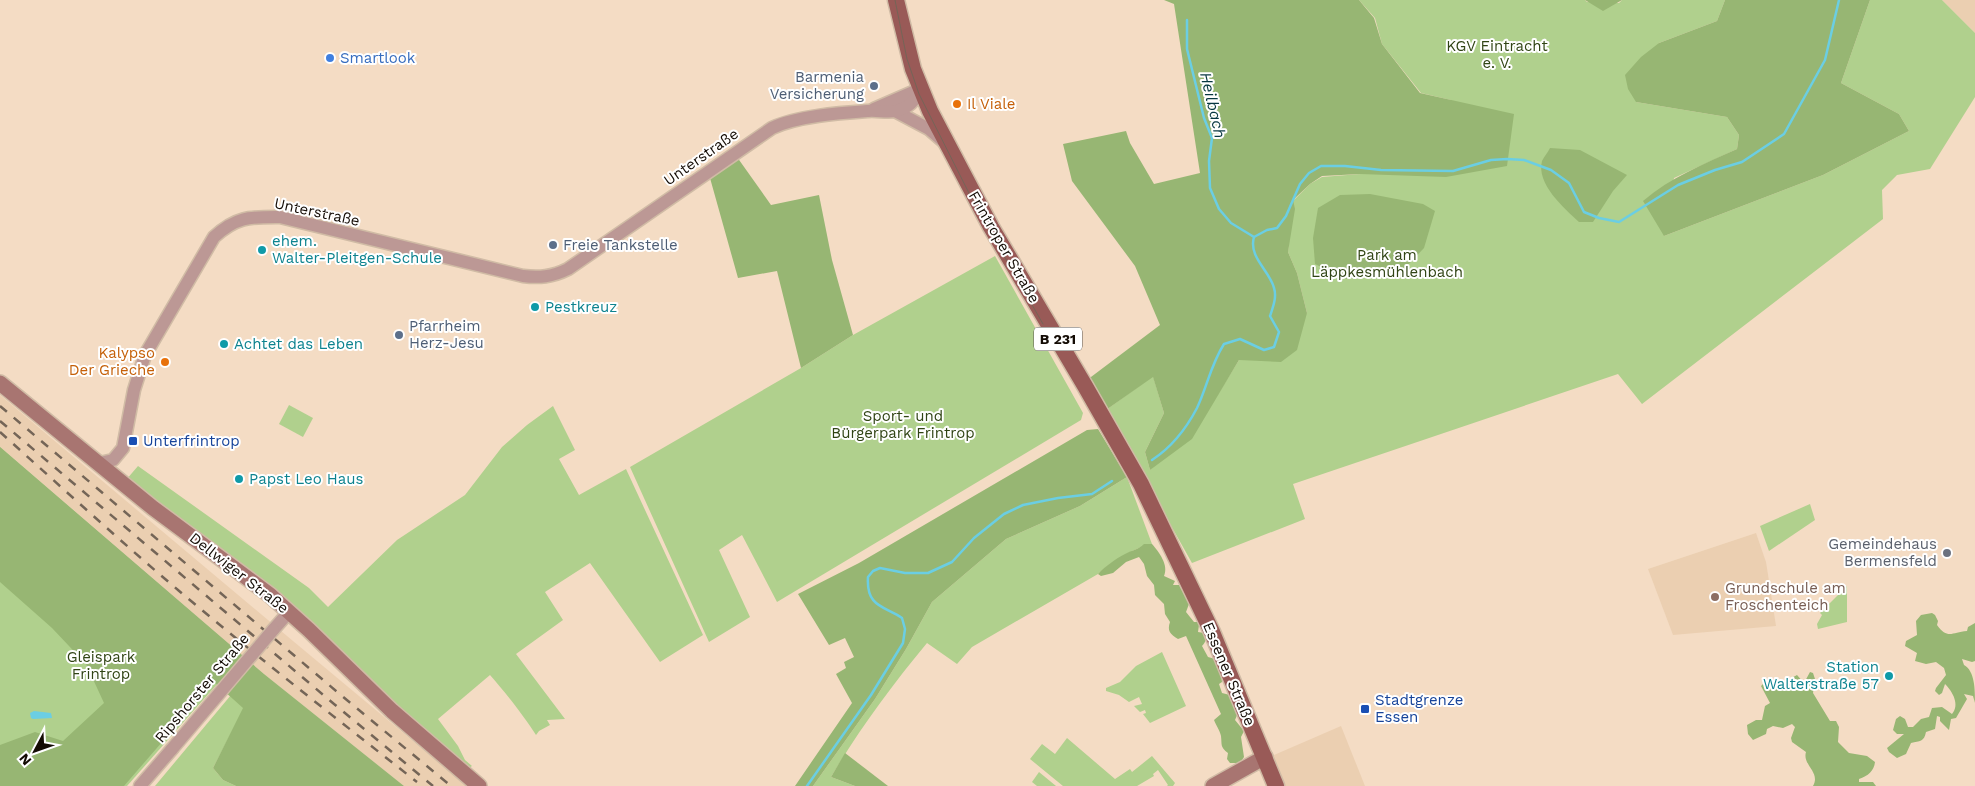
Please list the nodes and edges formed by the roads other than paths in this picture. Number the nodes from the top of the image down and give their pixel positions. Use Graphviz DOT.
graph roads {
  1 [pos="896,0"];
  2 [pos="920,88"];
  3 [pos="869,111"];
  4 [pos="896,111"];
  5 [pos="947,144"];
  6 [pos="0,383"];
  7 [pos="100,463"];
  8 [pos="1180,563"];
  9 [pos="289,612"];
  10 [pos="1265,757"];
  11 [pos="140,786"];
  12 [pos="479,786"];
  13 [pos="1213,786"];
  14 [pos="1276,786"];
  1 -- 2 [label="main road, Frintroper Straße / B 231"];
  2 -- 3 [label="street, Unterstraße"];
  2 -- 4 [label="street"];
  2 -- 5 [label="main road, Frintroper Straße / B 231"];
  3 -- 4 [label="street, Unterstraße"];
  3 -- 7 [label="street, Unterstraße"];
  4 -- 5 [label="street"];
  5 -- 8 [label="main road, Frintroper Straße / B 231"];
  6 -- 7 [label="main road, Dellwiger Straße"];
  7 -- 9 [label="main road, Dellwiger Straße"];
  8 -- 10 [label="main road, Essener Straße / B 231"];
  9 -- 11 [label="street, Ripshorster Straße, bridge"];
  9 -- 12 [label="main road, Dellwiger Straße"];
  10 -- 13 [label="main road"];
  10 -- 14 [label="main road, Essener Straße / B 231"];
}
